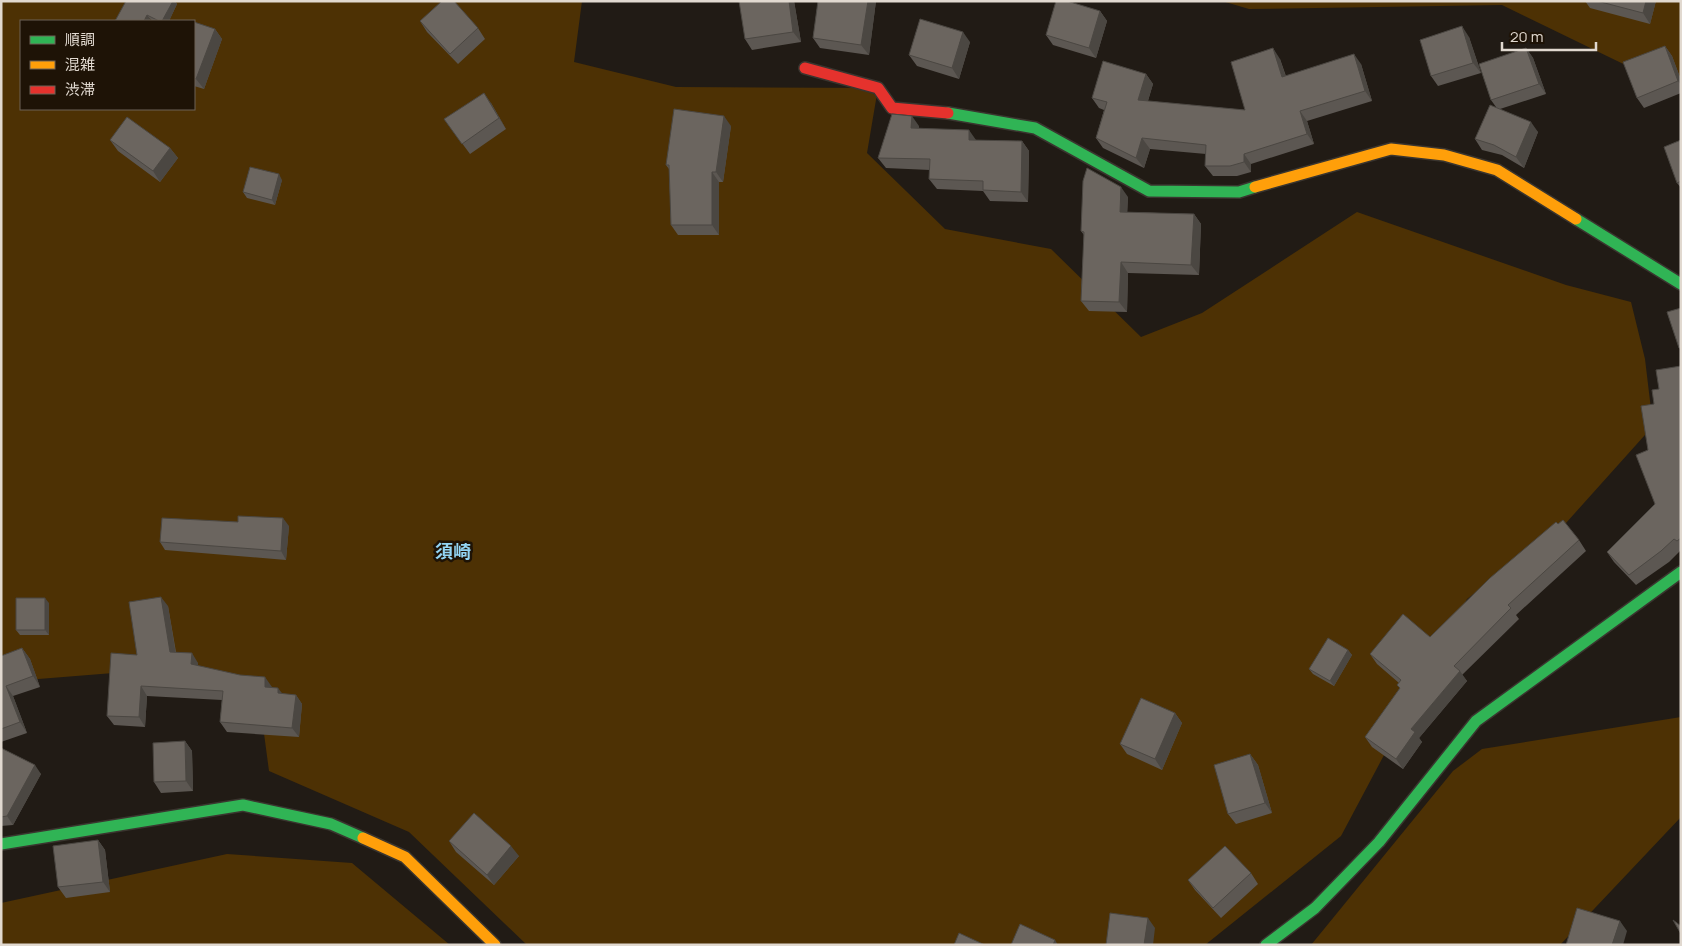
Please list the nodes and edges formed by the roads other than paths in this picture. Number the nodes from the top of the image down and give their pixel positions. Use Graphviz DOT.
graph roads {
  1 [pos="805,68"];
  2 [pos="1681,284"];
  3 [pos="1681,572"];
  4 [pos="1,844"];
  5 [pos="496,945"];
  6 [pos="1266,945"];
  1 -- 2 [label="street"];
  3 -- 6 [label="street"];
  4 -- 5 [label="street"];
}
